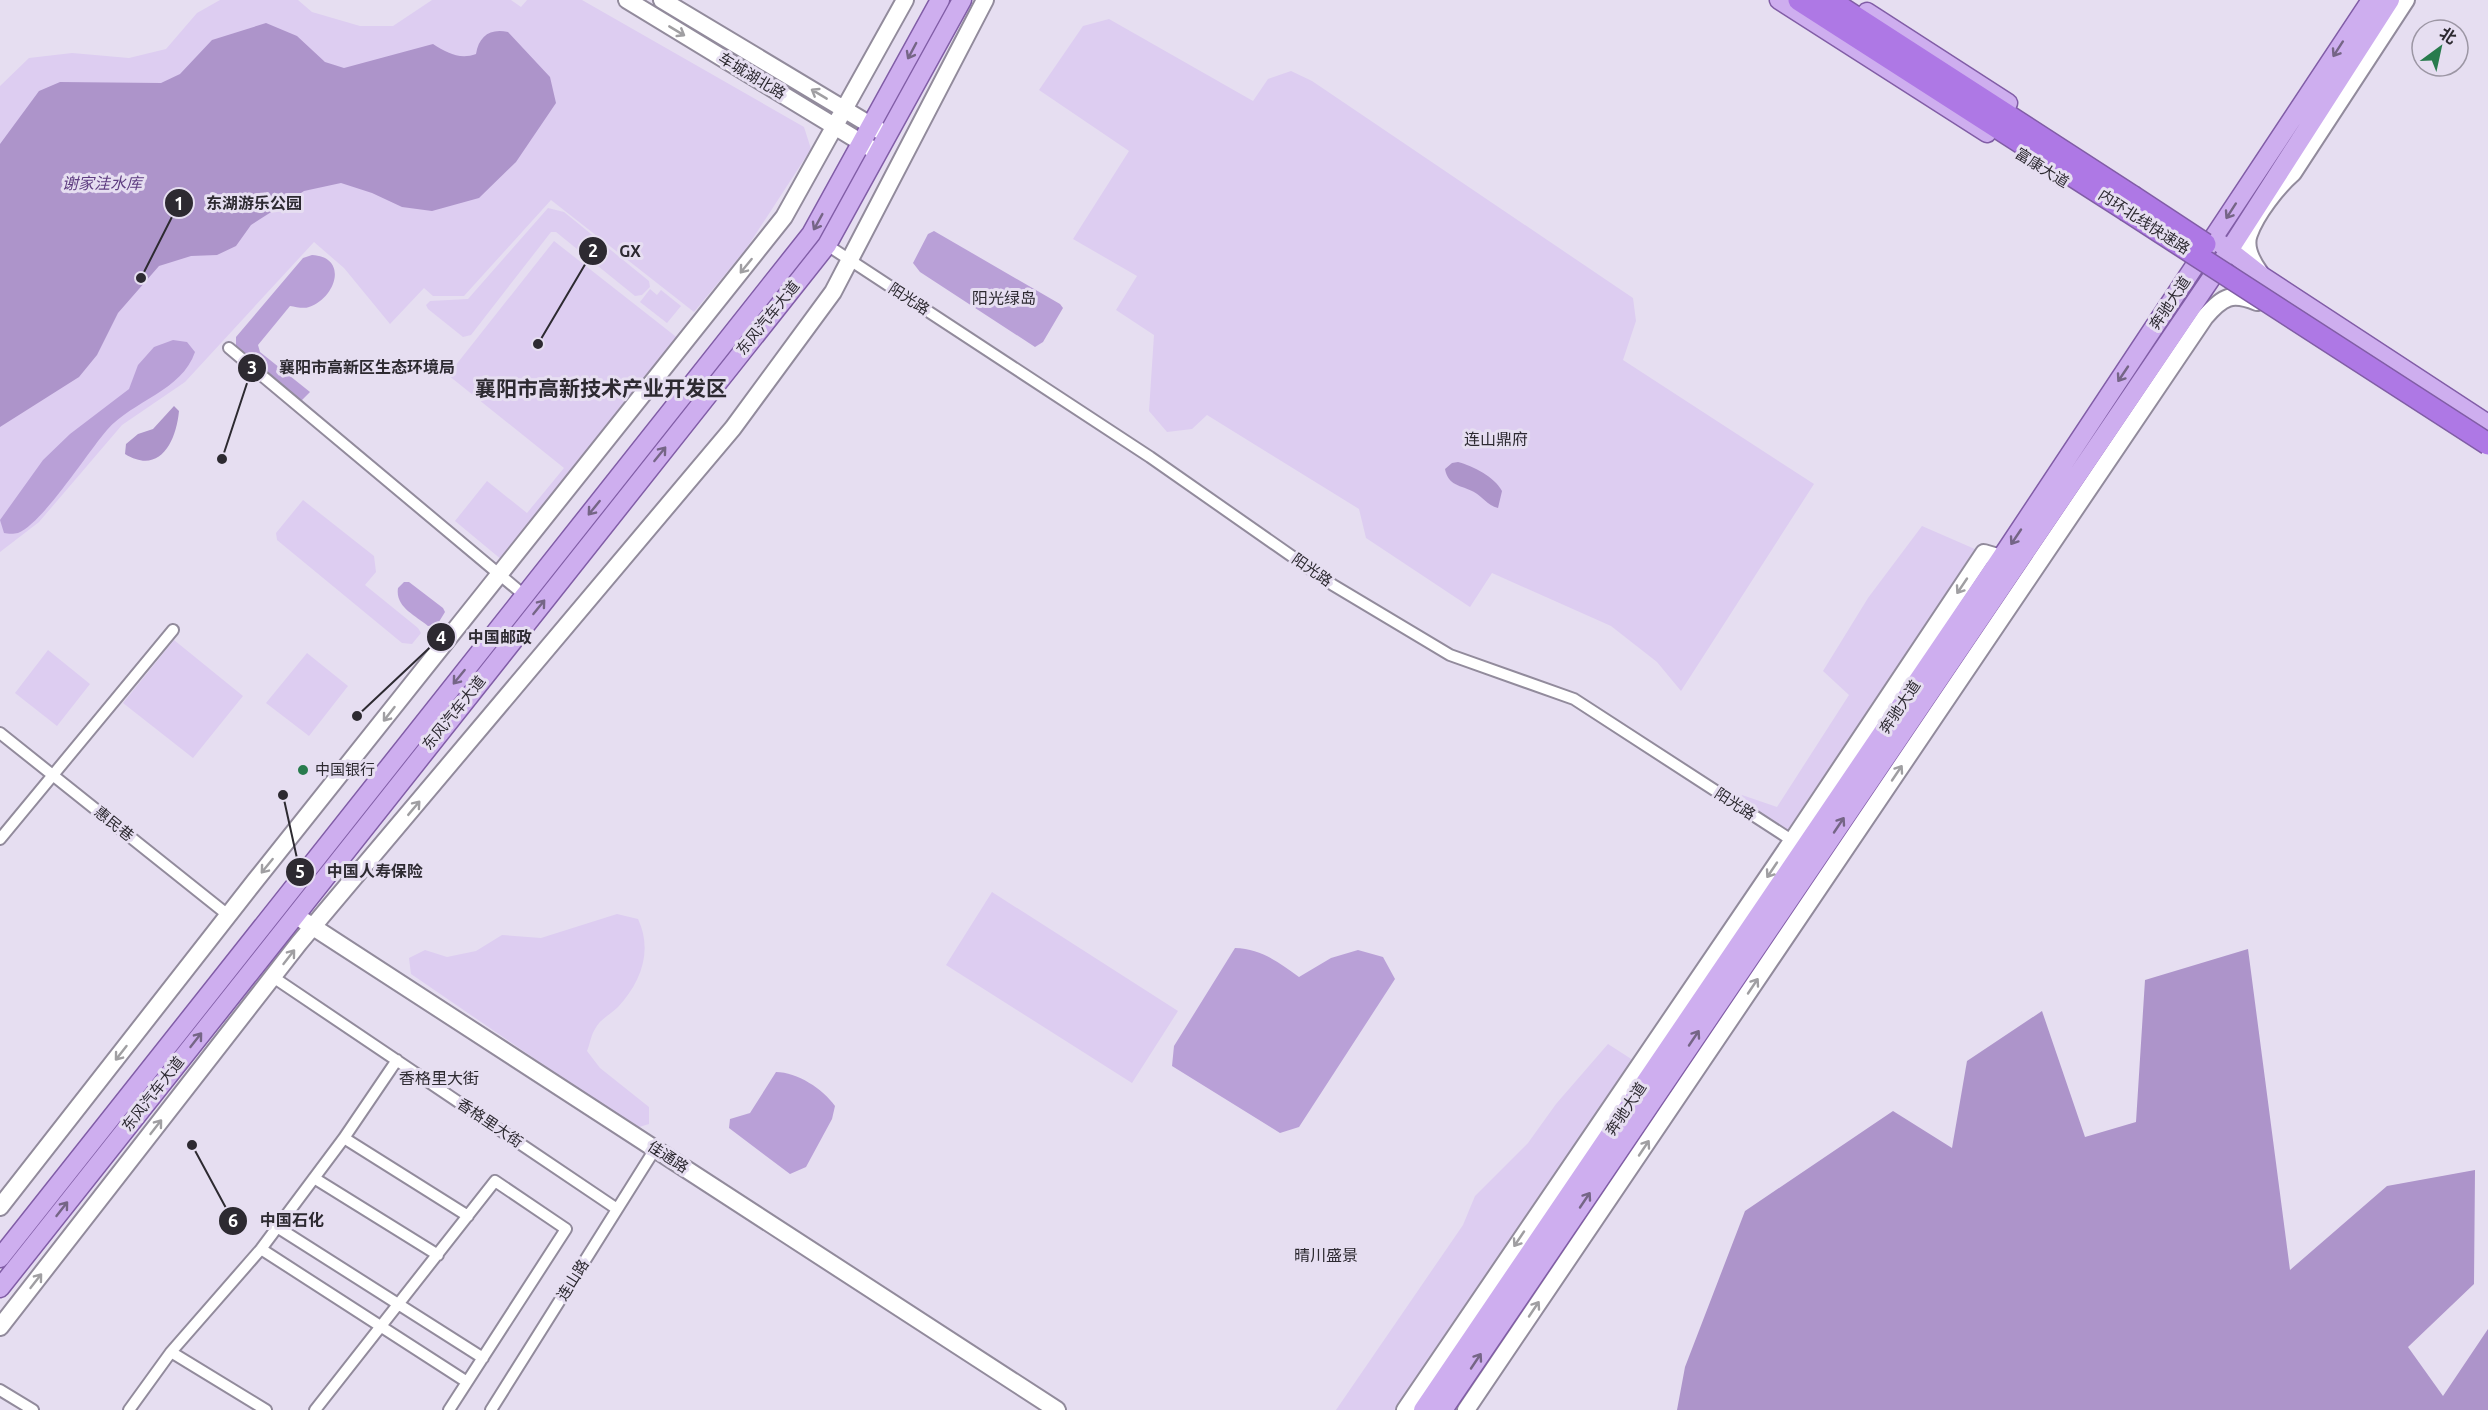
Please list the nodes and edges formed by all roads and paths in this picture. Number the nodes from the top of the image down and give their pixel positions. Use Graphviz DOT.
graph roads {
  1 [pos="627,0"];
  2 [pos="663,0"];
  3 [pos="905,0"];
  4 [pos="940,0"];
  5 [pos="962,0"];
  6 [pos="985,0"];
  7 [pos="1779,0"];
  8 [pos="1799,0"];
  9 [pos="1829,0"];
  10 [pos="1848,0"];
  11 [pos="2371,0"];
  12 [pos="2390,0"];
  13 [pos="2406,0"];
  14 [pos="845,110"];
  15 [pos="835,127"];
  16 [pos="879,130"];
  17 [pos="870,147"];
  18 [pos="2213,239"];
  19 [pos="827,245"];
  20 [pos="2230,249"];
  21 [pos="849,259"];
  22 [pos="2195,266"];
  23 [pos="2262,276"];
  24 [pos="2211,277"];
  25 [pos="2257,302"];
  26 [pos="229,348"];
  27 [pos="2488,424"];
  28 [pos="2488,431"];
  29 [pos="2488,444"];
  30 [pos="2488,450"];
  31 [pos="500,575"];
  32 [pos="524,595"];
  33 [pos="173,630"];
  34 [pos="0,733"];
  35 [pos="1910,738"];
  36 [pos="53,775"];
  37 [pos="0,839"];
  38 [pos="1804,849"];
  39 [pos="279,903"];
  40 [pos="294,914"];
  41 [pos="228,915"];
  42 [pos="313,927"];
  43 [pos="273,977"];
  44 [pos="397,1060"];
  45 [pos="344,1138"];
  46 [pos="655,1149"];
  47 [pos="314,1178"];
  48 [pos="0,1208"];
  49 [pos="617,1209"];
  50 [pos="468,1216"];
  51 [pos="277,1227"];
  52 [pos="261,1249"];
  53 [pos="438,1255"];
  54 [pos="0,1258"];
  55 [pos="0,1288"];
  56 [pos="400,1304"];
  57 [pos="0,1327"];
  58 [pos="381,1327"];
  59 [pos="171,1352"];
  60 [pos="483,1358"];
  61 [pos="467,1382"];
  62 [pos="0,1390"];
  63 [pos="33,1410"];
  64 [pos="129,1410"];
  65 [pos="266,1410"];
  66 [pos="315,1410"];
  67 [pos="449,1410"];
  68 [pos="491,1410"];
  69 [pos="1057,1410"];
  70 [pos="1405,1410"];
  71 [pos="1423,1410"];
  72 [pos="1443,1410"];
  73 [pos="1466,1410"];
  1 -- 15 [label="street, 车城湖北路, one-way"];
  14 -- 2 [label="street, 车城湖北路, one-way"];
  3 -- 14 [label="street"];
  4 -- 16 [label="main road, 东风汽车大道, one-way"];
  5 -- 16 [label="main road, 东风汽车大道"];
  6 -- 21 [label="street"];
  7 -- 22 [label="main road, 富康大道"];
  8 -- 29 [label="highway, 内环北线快速路, bridge"];
  9 -- 28 [label="highway, 内环北线快速路, bridge"];
  10 -- 18 [label="main road"];
  11 -- 18 [label="main road, 奔驰大道, one-way"];
  12 -- 20 [label="main road, 奔驰大道"];
  13 -- 23 [label="street"];
  14 -- 15 [label="street"];
  14 -- 16 [label="street, 车城湖北路"];
  15 -- 17 [label="street, 车城湖北路"];
  15 -- 31 [label="street, one-way"];
  16 -- 17 [label="main road, 东风汽车大道"];
  17 -- 19 [label="main road, 东风汽车大道"];
  17 -- 32 [label="main road, 东风汽车大道, one-way"];
  18 -- 20 [label="main road"];
  18 -- 22 [label="main road, 奔驰大道"];
  19 -- 21 [label="street, 阳光路"];
  40 -- 19 [label="main road, 东风汽车大道, one-way"];
  20 -- 23 [label="main road"];
  20 -- 24 [label="main road, 奔驰大道"];
  21 -- 38 [label="street, 阳光路"];
  42 -- 21 [label="street, one-way"];
  22 -- 24 [label="main road, 富康大道"];
  22 -- 38 [label="main road, 奔驰大道, one-way"];
  23 -- 27 [label="main road"];
  24 -- 25 [label="main road, 富康大道"];
  24 -- 35 [label="main road, 奔驰大道"];
  25 -- 30 [label="main road, 富康大道"];
  25 -- 35 [label="street"];
  26 -- 31 [label="street"];
  31 -- 32 [label="street"];
  31 -- 41 [label="street, one-way"];
  32 -- 39 [label="main road, 东风汽车大道, one-way"];
  33 -- 36 [label="street"];
  34 -- 36 [label="street, 惠民巷"];
  38 -- 35 [label="main road, 奔驰大道, one-way"];
  73 -- 35 [label="street, one-way"];
  36 -- 37 [label="street"];
  36 -- 41 [label="street, 惠民巷"];
  38 -- 70 [label="street, one-way"];
  38 -- 71 [label="main road, 奔驰大道"];
  72 -- 38 [label="main road, 奔驰大道, one-way"];
  39 -- 40 [label="street, 佳通路"];
  39 -- 54 [label="main road, 东风汽车大道"];
  40 -- 42 [label="street, 佳通路"];
  55 -- 40 [label="main road, 东风汽车大道, one-way"];
  41 -- 48 [label="street, one-way"];
  43 -- 42 [label="street, one-way"];
  42 -- 46 [label="street, 佳通路"];
  43 -- 44 [label="street, 香格里大街"];
  57 -- 43 [label="street, one-way"];
  44 -- 45 [label="street"];
  44 -- 49 [label="street, 香格里大街"];
  45 -- 47 [label="street"];
  45 -- 50 [label="street"];
  46 -- 49 [label="street, 连山路"];
  46 -- 69 [label="street, 佳通路"];
  47 -- 51 [label="street"];
  47 -- 53 [label="street"];
  49 -- 68 [label="street, 连山路"];
  50 -- 53 [label="street"];
  50 -- 60 [label="street"];
  51 -- 52 [label="street"];
  51 -- 56 [label="street"];
  52 -- 58 [label="street"];
  52 -- 59 [label="street"];
  53 -- 56 [label="street"];
  56 -- 58 [label="street"];
  56 -- 60 [label="street"];
  58 -- 61 [label="street"];
  58 -- 66 [label="street"];
  59 -- 64 [label="street"];
  59 -- 65 [label="street"];
  60 -- 61 [label="street"];
  61 -- 67 [label="street"];
  62 -- 63 [label="street"];
}
